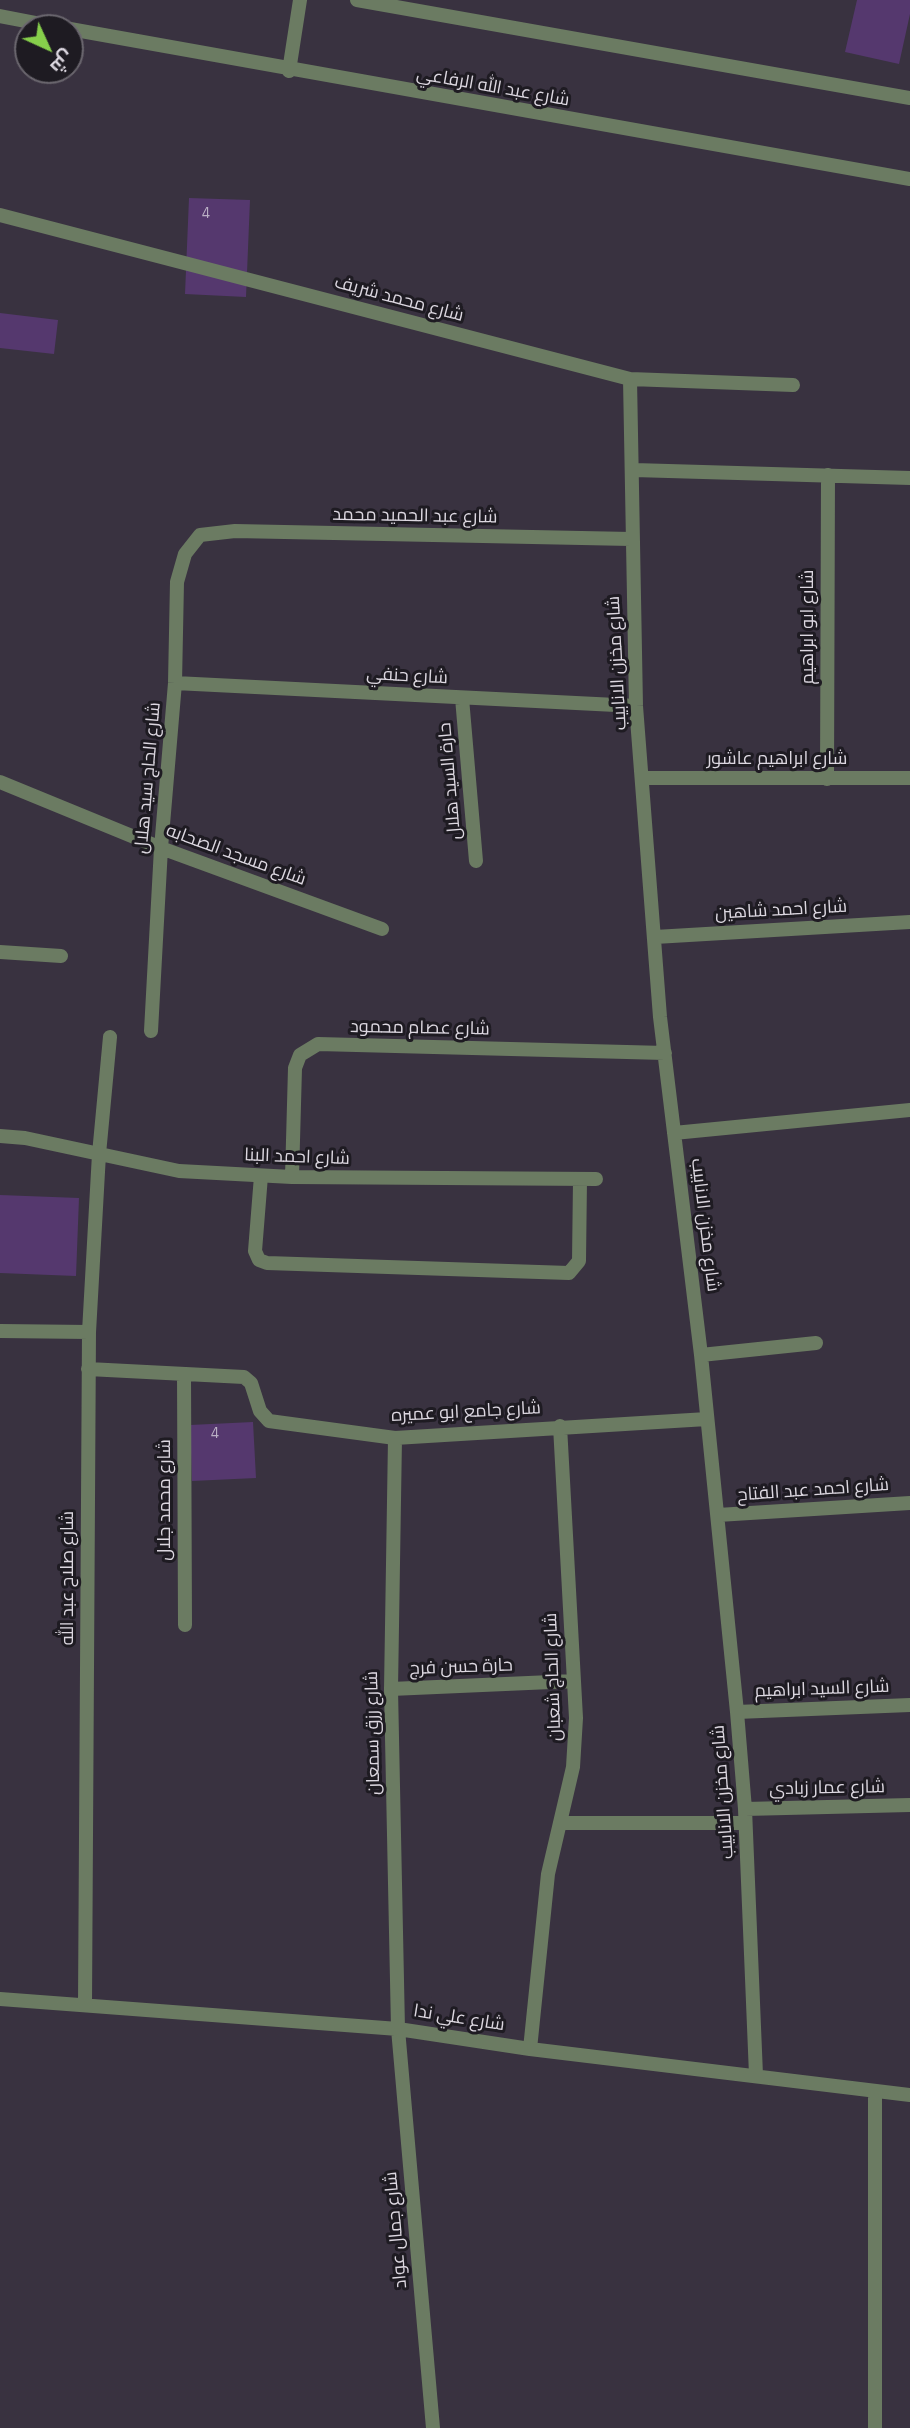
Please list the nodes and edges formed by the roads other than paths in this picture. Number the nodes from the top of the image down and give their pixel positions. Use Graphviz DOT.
graph roads {
  1 [pos="300,0"];
  2 [pos="357,0"];
  3 [pos="84,32"];
  4 [pos="289,71"];
  5 [pos="910,98"];
  6 [pos="910,178"];
  7 [pos="0,215"];
  8 [pos="630,379"];
  9 [pos="793,385"];
  10 [pos="634,470"];
  11 [pos="828,475"];
  12 [pos="910,478"];
  13 [pos="200,535"];
  14 [pos="631,540"];
  15 [pos="175,683"];
  16 [pos="462,698"];
  17 [pos="636,706"];
  18 [pos="644,778"];
  19 [pos="910,778"];
  20 [pos="827,779"];
  21 [pos="0,782"];
  22 [pos="161,848"];
  23 [pos="476,861"];
  24 [pos="910,922"];
  25 [pos="382,929"];
  26 [pos="655,937"];
  27 [pos="0,952"];
  28 [pos="61,956"];
  29 [pos="151,1031"];
  30 [pos="110,1037"];
  31 [pos="665,1053"];
  32 [pos="910,1110"];
  33 [pos="674,1133"];
  34 [pos="0,1136"];
  35 [pos="99,1154"];
  36 [pos="261,1176"];
  37 [pos="292,1177"];
  38 [pos="596,1179"];
  39 [pos="580,1180"];
  40 [pos="0,1331"];
  41 [pos="89,1332"];
  42 [pos="816,1343"];
  43 [pos="701,1355"];
  44 [pos="88,1369"];
  45 [pos="184,1374"];
  46 [pos="707,1419"];
  47 [pos="560,1426"];
  48 [pos="396,1438"];
  49 [pos="910,1503"];
  50 [pos="718,1516"];
  51 [pos="185,1625"];
  52 [pos="574,1681"];
  53 [pos="391,1689"];
  54 [pos="910,1705"];
  55 [pos="737,1712"];
  56 [pos="910,1805"];
  57 [pos="745,1816"];
  58 [pos="561,1823"];
  59 [pos="0,1999"];
  60 [pos="86,2003"];
  61 [pos="398,2029"];
  62 [pos="530,2049"];
  63 [pos="756,2075"];
  64 [pos="875,2091"];
  65 [pos="910,2095"];
  66 [pos="433,2428"];
  67 [pos="875,2428"];
  1 -- 4 [label="street"];
  2 -- 5 [label="street"];
  3 -- 4 [label="street, شارع عبد الله الرفاعي"];
  4 -- 6 [label="street, شارع عبد الله الرفاعي"];
  7 -- 8 [label="street, شارع محمد شريف"];
  8 -- 9 [label="street, شارع محمد شريف"];
  8 -- 10 [label="street, شارع مخزن الانابيب"];
  10 -- 11 [label="street"];
  10 -- 14 [label="street, شارع مخزن الانابيب"];
  11 -- 12 [label="street"];
  11 -- 20 [label="street, شارع ابو ابراهيم"];
  13 -- 14 [label="street, شارع عبد الحميد محمد"];
  13 -- 15 [label="street, شارع الحاج سيد هلال"];
  14 -- 17 [label="street, شارع مخزن الانابيب"];
  15 -- 16 [label="street, شارع حنفي"];
  15 -- 22 [label="street, شارع الحاج سيد هلال"];
  16 -- 17 [label="street, شارع حنفي"];
  16 -- 23 [label="street, حارة السيد هلال"];
  17 -- 18 [label="street, شارع مخزن الانابيب"];
  18 -- 20 [label="street, شارع ابراهيم عاشور"];
  18 -- 26 [label="street, شارع مخزن الانابيب"];
  19 -- 20 [label="street, شارع ابراهيم عاشور"];
  21 -- 22 [label="street, شارع مسجد الصحابه"];
  22 -- 25 [label="street, شارع مسجد الصحابه"];
  22 -- 29 [label="street, شارع الحاج سيد هلال"];
  24 -- 26 [label="street, شارع احمد شاهين"];
  26 -- 31 [label="street, شارع مخزن الانابيب"];
  27 -- 28 [label="street"];
  30 -- 35 [label="street, شارع صلاح عبد الله"];
  31 -- 33 [label="street, شارع مخزن الانابيب"];
  31 -- 37 [label="street, شارع عصام محمود"];
  32 -- 33 [label="street"];
  33 -- 43 [label="street, شارع مخزن الانابيب"];
  34 -- 35 [label="street, شارع احمد البنا"];
  35 -- 36 [label="street, شارع احمد البنا"];
  35 -- 41 [label="street, شارع صلاح عبد الله"];
  36 -- 37 [label="street, شارع احمد البنا"];
  36 -- 39 [label="street"];
  37 -- 39 [label="street, شارع احمد البنا"];
  38 -- 39 [label="street, شارع احمد البنا"];
  40 -- 41 [label="street"];
  41 -- 44 [label="street, شارع صلاح عبد الله"];
  42 -- 43 [label="street"];
  43 -- 46 [label="street, شارع مخزن الانابيب"];
  44 -- 45 [label="street, شارع جامع ابو عميره"];
  44 -- 60 [label="street, شارع صلاح عبد الله"];
  45 -- 48 [label="street, شارع جامع ابو عميره"];
  45 -- 51 [label="street, شارع محمد جلال"];
  46 -- 47 [label="street, شارع جامع ابو عميره"];
  46 -- 50 [label="street, شارع مخزن الانابيب"];
  47 -- 48 [label="street, شارع جامع ابو عميره"];
  47 -- 52 [label="street, شارع الحاج شعبان"];
  48 -- 53 [label="street, شارع رزق سمعان"];
  49 -- 50 [label="street, شارع احمد عبد الفتاح"];
  50 -- 55 [label="street, شارع مخزن الانابيب"];
  52 -- 53 [label="street, حارة حسن فرج"];
  52 -- 58 [label="street, شارع الحاج شعبان"];
  53 -- 61 [label="street, شارع رزق سمعان"];
  54 -- 55 [label="street, شارع السيد ابراهيم"];
  55 -- 57 [label="street, شارع مخزن الانابيب"];
  56 -- 57 [label="street, شارع عمار زبادي"];
  57 -- 58 [label="street, شارع عمار زبادي"];
  57 -- 63 [label="street, شارع مخزن الانابيب"];
  58 -- 62 [label="street, شارع الحاج شعبان"];
  59 -- 60 [label="street, شارع علي ندا"];
  60 -- 61 [label="street, شارع علي ندا"];
  61 -- 62 [label="street, شارع علي ندا"];
  61 -- 66 [label="street, شارع جمال عواد"];
  62 -- 63 [label="street, شارع علي ندا"];
  63 -- 64 [label="street, شارع علي ندا"];
  64 -- 65 [label="street, شارع علي ندا"];
  64 -- 67 [label="street"];
}
